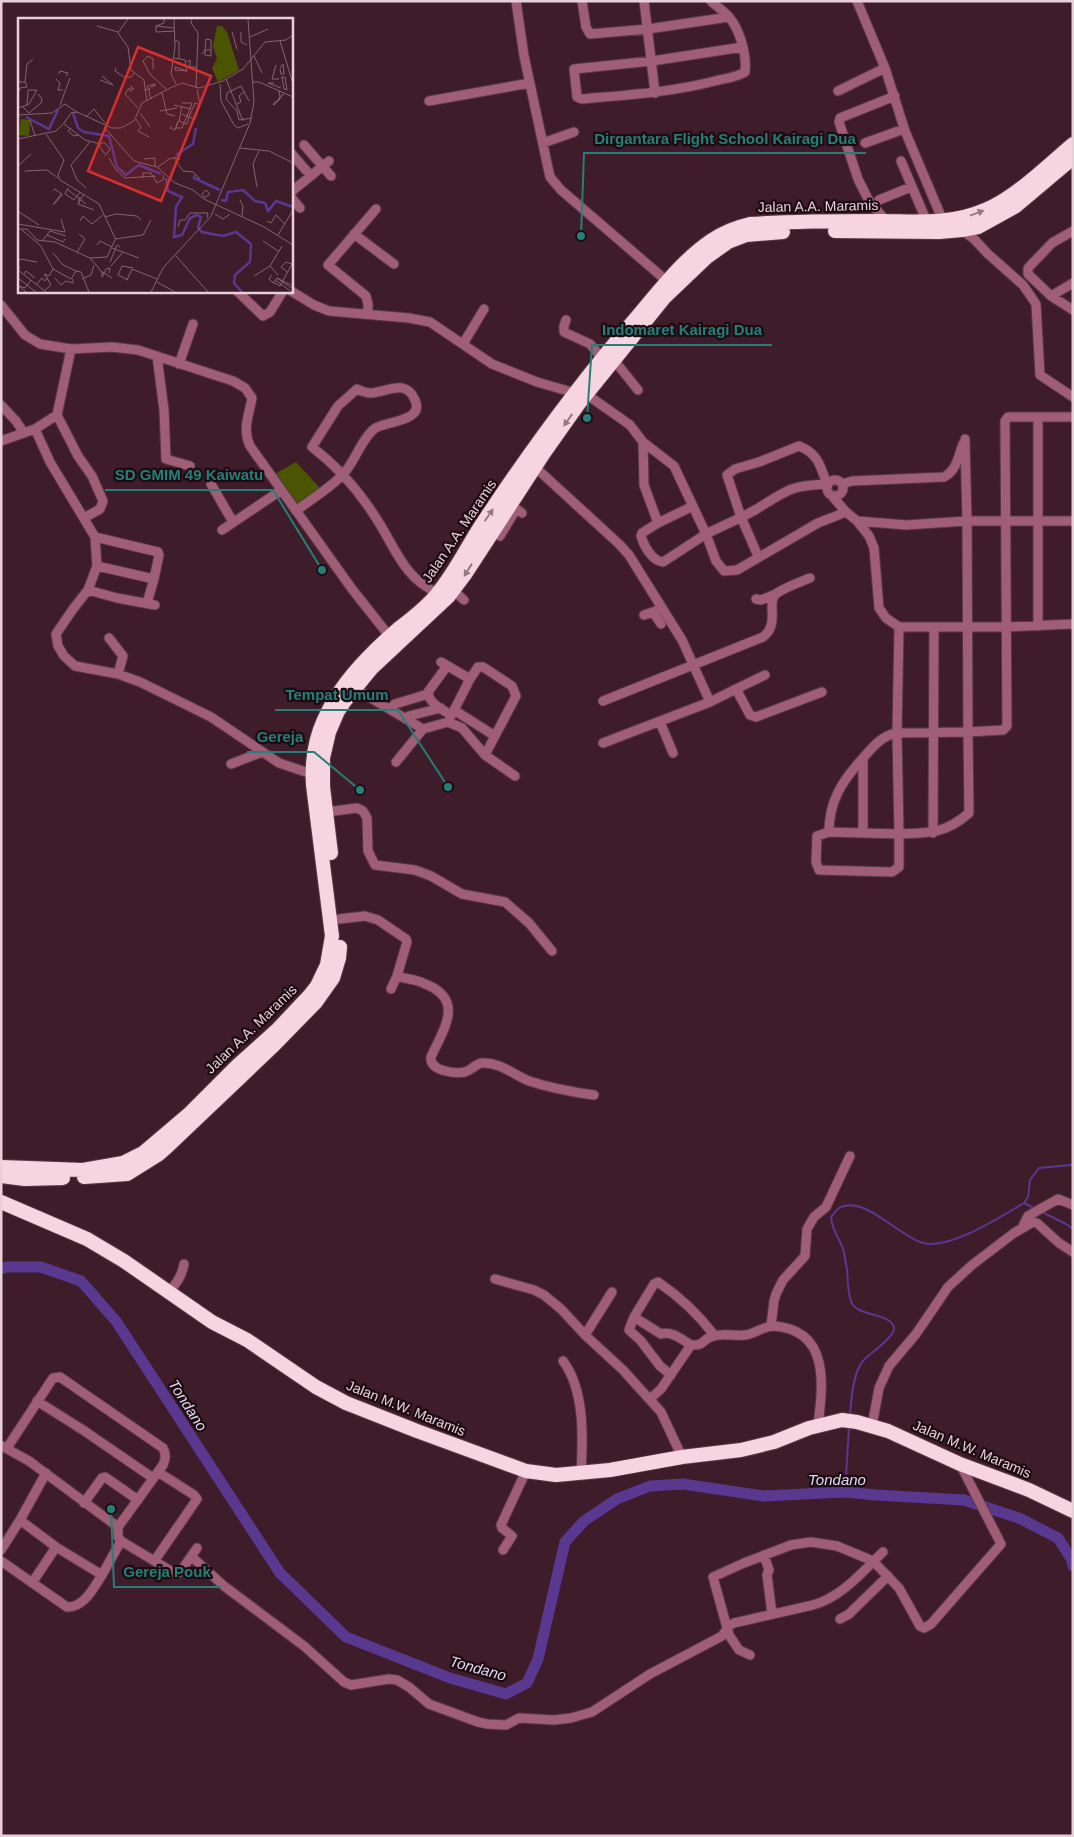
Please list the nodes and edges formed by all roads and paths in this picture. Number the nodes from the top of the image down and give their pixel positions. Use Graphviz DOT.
graph roads {
  1 [pos="516,1"];
  2 [pos="582,1"];
  3 [pos="644,1"];
  4 [pos="711,1"];
  5 [pos="857,1"];
  6 [pos="729,17"];
  7 [pos="648,29"];
  8 [pos="743,47"];
  9 [pos="652,61"];
  10 [pos="885,68"];
  11 [pos="530,83"];
  12 [pos="838,91"];
  13 [pos="654,93"];
  14 [pos="895,96"];
  15 [pos="429,101"];
  16 [pos="904,129"];
  17 [pos="574,132"];
  18 [pos="543,143"];
  19 [pos="865,143"];
  20 [pos="1073,144"];
  21 [pos="304,145"];
  22 [pos="292,153"];
  23 [pos="1073,158"];
  24 [pos="901,161"];
  25 [pos="326,164"];
  26 [pos="311,176"];
  27 [pos="331,176"];
  28 [pos="911,187"];
  29 [pos="292,191"];
  30 [pos="292,198"];
  31 [pos="879,200"];
  32 [pos="300,208"];
  33 [pos="376,208"];
  34 [pos="886,221"];
  35 [pos="943,221"];
  36 [pos="927,222"];
  37 [pos="962,230"];
  38 [pos="1073,231"];
  39 [pos="354,234"];
  40 [pos="394,264"];
  41 [pos="668,282"];
  42 [pos="1073,283"];
  43 [pos="237,292"];
  44 [pos="283,292"];
  45 [pos="292,292"];
  46 [pos="1051,296"];
  47 [pos="1,306"];
  48 [pos="484,309"];
  49 [pos="1073,310"];
  50 [pos="368,314"];
  51 [pos="566,320"];
  52 [pos="193,324"];
  53 [pos="463,344"];
  54 [pos="71,349"];
  55 [pos="157,356"];
  56 [pos="608,359"];
  57 [pos="179,364"];
  58 [pos="638,390"];
  59 [pos="580,393"];
  60 [pos="1073,397"];
  61 [pos="3,407"];
  62 [pos="56,415"];
  63 [pos="1038,417"];
  64 [pos="1073,417"];
  65 [pos="35,429"];
  66 [pos="24,433"];
  67 [pos="1,441"];
  68 [pos="643,442"];
  69 [pos="190,466"];
  70 [pos="535,467"];
  71 [pos="343,475"];
  72 [pos="211,484"];
  73 [pos="827,484"];
  74 [pos="842,484"];
  75 [pos="280,491"];
  76 [pos="833,497"];
  77 [pos="693,506"];
  78 [pos="296,511"];
  79 [pos="846,512"];
  80 [pos="522,513"];
  81 [pos="741,516"];
  82 [pos="84,518"];
  83 [pos="857,521"];
  84 [pos="967,521"];
  85 [pos="1005,521"];
  86 [pos="1038,521"];
  87 [pos="1073,521"];
  88 [pos="233,522"];
  89 [pos="658,523"];
  90 [pos="222,530"];
  91 [pos="706,534"];
  92 [pos="485,535"];
  93 [pos="95,537"];
  94 [pos="758,556"];
  95 [pos="97,566"];
  96 [pos="810,578"];
  97 [pos="154,579"];
  98 [pos="88,590"];
  99 [pos="454,591"];
  100 [pos="438,593"];
  101 [pos="776,594"];
  102 [pos="756,599"];
  103 [pos="464,600"];
  104 [pos="658,610"];
  105 [pos="644,615"];
  106 [pos="661,624"];
  107 [pos="1073,624"];
  108 [pos="1038,626"];
  109 [pos="899,627"];
  110 [pos="968,627"];
  111 [pos="1005,627"];
  112 [pos="934,628"];
  113 [pos="390,637"];
  114 [pos="109,638"];
  115 [pos="693,664"];
  116 [pos="118,674"];
  117 [pos="765,675"];
  118 [pos="470,679"];
  119 [pos="354,688"];
  120 [pos="736,689"];
  121 [pos="822,692"];
  122 [pos="428,694"];
  123 [pos="603,701"];
  124 [pos="710,702"];
  125 [pos="441,708"];
  126 [pos="390,709"];
  127 [pos="451,716"];
  128 [pos="406,719"];
  129 [pos="660,722"];
  130 [pos="423,729"];
  131 [pos="933,732"];
  132 [pos="968,732"];
  133 [pos="897,733"];
  134 [pos="495,736"];
  135 [pos="603,743"];
  136 [pos="262,752"];
  137 [pos="673,753"];
  138 [pos="485,755"];
  139 [pos="863,758"];
  140 [pos="396,762"];
  141 [pos="230,764"];
  142 [pos="312,774"];
  143 [pos="515,776"];
  144 [pos="843,782"];
  145 [pos="863,782"];
  146 [pos="326,812"];
  147 [pos="829,832"];
  148 [pos="934,832"];
  149 [pos="863,833"];
  150 [pos="899,834"];
  151 [pos="339,919"];
  152 [pos="552,951"];
  153 [pos="397,976"];
  154 [pos="391,989"];
  155 [pos="594,1095"];
  156 [pos="193,1116"];
  157 [pos="850,1156"];
  158 [pos="2,1173"];
  159 [pos="1,1202"];
  160 [pos="1073,1205"];
  161 [pos="1022,1228"];
  162 [pos="1073,1252"];
  163 [pos="184,1264"];
  164 [pos="495,1279"];
  165 [pos="168,1292"];
  166 [pos="612,1292"];
  167 [pos="634,1317"];
  168 [pos="771,1326"];
  169 [pos="585,1335"];
  170 [pos="714,1335"];
  171 [pos="690,1345"];
  172 [pos="563,1361"];
  173 [pos="671,1375"];
  174 [pos="650,1399"];
  175 [pos="37,1401"];
  176 [pos="818,1426"];
  177 [pos="872,1426"];
  178 [pos="4,1447"];
  179 [pos="682,1457"];
  180 [pos="963,1470"];
  181 [pos="526,1471"];
  182 [pos="46,1473"];
  183 [pos="581,1473"];
  184 [pos="156,1475"];
  185 [pos="138,1500"];
  186 [pos="84,1503"];
  187 [pos="1073,1511"];
  188 [pos="20,1520"];
  189 [pos="118,1527"];
  190 [pos="121,1540"];
  191 [pos="56,1547"];
  192 [pos="197,1548"];
  193 [pos="1,1550"];
  194 [pos="503,1550"];
  195 [pos="883,1552"];
  196 [pos="764,1555"];
  197 [pos="192,1558"];
  198 [pos="155,1560"];
  199 [pos="1,1561"];
  200 [pos="873,1561"];
  201 [pos="102,1575"];
  202 [pos="888,1576"];
  203 [pos="32,1583"];
  204 [pos="772,1614"];
  205 [pos="840,1619"];
  206 [pos="727,1629"];
  207 [pos="750,1655"];
  1 -- 11 [label="street"];
  2 -- 7 [label="street"];
  3 -- 7 [label="street"];
  4 -- 6 [label="street"];
  5 -- 10 [label="street"];
  6 -- 7 [label="street"];
  6 -- 8 [label="street"];
  7 -- 9 [label="street"];
  8 -- 9 [label="street"];
  8 -- 13 [label="street"];
  9 -- 13 [label="street"];
  9 -- 13 [label="street"];
  10 -- 12 [label="street"];
  10 -- 14 [label="street"];
  11 -- 15 [label="street"];
  11 -- 18 [label="street"];
  14 -- 16 [label="street"];
  14 -- 34 [label="street"];
  16 -- 19 [label="street"];
  16 -- 35 [label="street"];
  17 -- 18 [label="street"];
  18 -- 41 [label="street"];
  35 -- 20 [label="highway, Jalan A.A. Maramis, one-way"];
  21 -- 25 [label="street"];
  22 -- 26 [label="street"];
  23 -- 37 [label="highway"];
  24 -- 28 [label="street"];
  25 -- 26 [label="street"];
  25 -- 27 [label="street"];
  26 -- 29 [label="street"];
  28 -- 31 [label="street"];
  28 -- 36 [label="street"];
  30 -- 32 [label="street"];
  33 -- 39 [label="street"];
  34 -- 36 [label="highway, Jalan A.A. Maramis"];
  34 -- 41 [label="highway, Jalan A.A. Maramis"];
  35 -- 36 [label="highway, Jalan A.A. Maramis"];
  37 -- 56 [label="highway"];
  37 -- 60 [label="street"];
  38 -- 46 [label="street"];
  39 -- 40 [label="street"];
  39 -- 50 [label="street"];
  41 -- 56 [label="highway, Jalan A.A. Maramis"];
  42 -- 46 [label="street"];
  43 -- 44 [label="street"];
  45 -- 50 [label="street"];
  46 -- 49 [label="street"];
  47 -- 54 [label="street"];
  48 -- 53 [label="street"];
  50 -- 53 [label="street"];
  51 -- 56 [label="street"];
  52 -- 57 [label="street"];
  53 -- 59 [label="street"];
  54 -- 55 [label="street"];
  54 -- 62 [label="street"];
  55 -- 57 [label="street"];
  55 -- 69 [label="street"];
  56 -- 58 [label="street"];
  56 -- 59 [label="highway"];
  57 -- 75 [label="street"];
  59 -- 68 [label="street"];
  59 -- 70 [label="highway, one-way"];
  92 -- 59 [label="highway, Jalan A.A. Maramis, one-way"];
  61 -- 66 [label="street"];
  62 -- 65 [label="street"];
  62 -- 82 [label="street"];
  63 -- 64 [label="street"];
  63 -- 85 [label="street"];
  63 -- 86 [label="street"];
  65 -- 66 [label="street"];
  65 -- 82 [label="street"];
  66 -- 67 [label="street"];
  68 -- 77 [label="street"];
  68 -- 89 [label="street"];
  70 -- 92 [label="highway"];
  70 -- 104 [label="street"];
  71 -- 71 [label="street"];
  71 -- 78 [label="street"];
  71 -- 100 [label="street"];
  72 -- 88 [label="street"];
  73 -- 74 [label="street"];
  73 -- 76 [label="street"];
  73 -- 81 [label="street"];
  73 -- 81 [label="street"];
  74 -- 76 [label="street"];
  74 -- 84 [label="street"];
  75 -- 78 [label="street"];
  75 -- 88 [label="street"];
  76 -- 79 [label="street"];
  77 -- 89 [label="street"];
  77 -- 91 [label="street"];
  78 -- 113 [label="street"];
  79 -- 83 [label="street"];
  79 -- 94 [label="street"];
  80 -- 92 [label="street"];
  81 -- 91 [label="street"];
  81 -- 94 [label="street"];
  82 -- 93 [label="street"];
  83 -- 84 [label="street"];
  83 -- 109 [label="street"];
  84 -- 85 [label="street"];
  84 -- 110 [label="street"];
  85 -- 86 [label="street"];
  85 -- 111 [label="street"];
  86 -- 87 [label="street"];
  86 -- 108 [label="street"];
  88 -- 90 [label="street"];
  89 -- 91 [label="street"];
  91 -- 94 [label="street"];
  92 -- 99 [label="highway, one-way"];
  92 -- 100 [label="highway, Jalan A.A. Maramis"];
  93 -- 95 [label="street"];
  93 -- 97 [label="street"];
  95 -- 97 [label="street"];
  95 -- 98 [label="street"];
  96 -- 101 [label="street"];
  97 -- 98 [label="street"];
  98 -- 116 [label="street"];
  99 -- 103 [label="street"];
  99 -- 119 [label="highway"];
  100 -- 113 [label="highway, Jalan A.A. Maramis"];
  101 -- 102 [label="street"];
  101 -- 115 [label="street"];
  104 -- 105 [label="street"];
  104 -- 106 [label="street"];
  104 -- 115 [label="street"];
  107 -- 108 [label="street"];
  108 -- 111 [label="street"];
  109 -- 112 [label="street"];
  109 -- 133 [label="street"];
  110 -- 111 [label="street"];
  110 -- 112 [label="street"];
  110 -- 132 [label="street"];
  111 -- 132 [label="street"];
  112 -- 131 [label="street"];
  113 -- 142 [label="highway, Jalan A.A. Maramis"];
  114 -- 116 [label="street"];
  115 -- 123 [label="street"];
  115 -- 124 [label="street"];
  116 -- 136 [label="street"];
  117 -- 120 [label="street"];
  118 -- 122 [label="street"];
  118 -- 127 [label="street"];
  118 -- 134 [label="street"];
  119 -- 126 [label="street"];
  119 -- 146 [label="highway"];
  120 -- 121 [label="street"];
  120 -- 124 [label="street"];
  122 -- 125 [label="street"];
  122 -- 126 [label="street"];
  124 -- 129 [label="street"];
  125 -- 127 [label="street"];
  125 -- 128 [label="street"];
  126 -- 128 [label="street"];
  127 -- 130 [label="street"];
  127 -- 134 [label="street"];
  127 -- 138 [label="street"];
  128 -- 130 [label="street"];
  129 -- 135 [label="street"];
  129 -- 137 [label="street"];
  130 -- 140 [label="street"];
  131 -- 132 [label="street"];
  131 -- 133 [label="street"];
  131 -- 148 [label="street"];
  132 -- 148 [label="street"];
  133 -- 139 [label="street"];
  133 -- 150 [label="street"];
  134 -- 138 [label="street"];
  136 -- 141 [label="street"];
  136 -- 142 [label="street"];
  138 -- 143 [label="street"];
  139 -- 144 [label="street"];
  139 -- 145 [label="street"];
  142 -- 156 [label="highway, Jalan A.A. Maramis"];
  144 -- 145 [label="street"];
  144 -- 147 [label="street"];
  145 -- 149 [label="street"];
  146 -- 151 [label="highway"];
  146 -- 152 [label="street"];
  147 -- 149 [label="street"];
  147 -- 150 [label="street"];
  148 -- 150 [label="street"];
  149 -- 150 [label="street"];
  151 -- 153 [label="street"];
  151 -- 156 [label="highway"];
  153 -- 154 [label="street"];
  153 -- 155 [label="street"];
  156 -- 158 [label="highway"];
  157 -- 168 [label="street"];
  159 -- 165 [label="highway, Jalan M.W. Maramis"];
  160 -- 161 [label="street"];
  161 -- 162 [label="street"];
  161 -- 177 [label="street"];
  163 -- 165 [label="street"];
  164 -- 169 [label="street"];
  165 -- 181 [label="highway, Jalan M.W. Maramis"];
  166 -- 169 [label="street"];
  167 -- 170 [label="street"];
  167 -- 171 [label="street"];
  167 -- 173 [label="street"];
  168 -- 170 [label="street"];
  168 -- 176 [label="street"];
  169 -- 174 [label="street"];
  170 -- 171 [label="street"];
  171 -- 173 [label="street"];
  172 -- 183 [label="street"];
  173 -- 174 [label="street"];
  174 -- 179 [label="street"];
  175 -- 178 [label="street"];
  175 -- 184 [label="street"];
  175 -- 184 [label="street"];
  176 -- 177 [label="highway, Jalan M.W. Maramis"];
  176 -- 179 [label="highway, Jalan M.W. Maramis"];
  177 -- 180 [label="highway, Jalan M.W. Maramis"];
  178 -- 182 [label="street"];
  179 -- 183 [label="highway, Jalan M.W. Maramis"];
  180 -- 187 [label="highway, Jalan M.W. Maramis"];
  180 -- 202 [label="street"];
  181 -- 183 [label="highway, Jalan M.W. Maramis"];
  181 -- 194 [label="street"];
  182 -- 186 [label="street"];
  182 -- 188 [label="street"];
  184 -- 185 [label="street"];
  184 -- 198 [label="street"];
  185 -- 186 [label="street"];
  185 -- 189 [label="street"];
  186 -- 189 [label="street"];
  188 -- 191 [label="street"];
  188 -- 193 [label="street"];
  189 -- 190 [label="street"];
  190 -- 198 [label="street"];
  190 -- 201 [label="street"];
  191 -- 201 [label="street"];
  191 -- 203 [label="street"];
  192 -- 197 [label="street"];
  195 -- 200 [label="street"];
  196 -- 200 [label="street"];
  196 -- 204 [label="street"];
  196 -- 206 [label="street"];
  197 -- 198 [label="street"];
  197 -- 206 [label="street"];
  199 -- 203 [label="street"];
  200 -- 202 [label="street"];
  200 -- 204 [label="street"];
  201 -- 203 [label="street"];
  202 -- 205 [label="street"];
  204 -- 206 [label="street"];
  206 -- 207 [label="street"];
}
